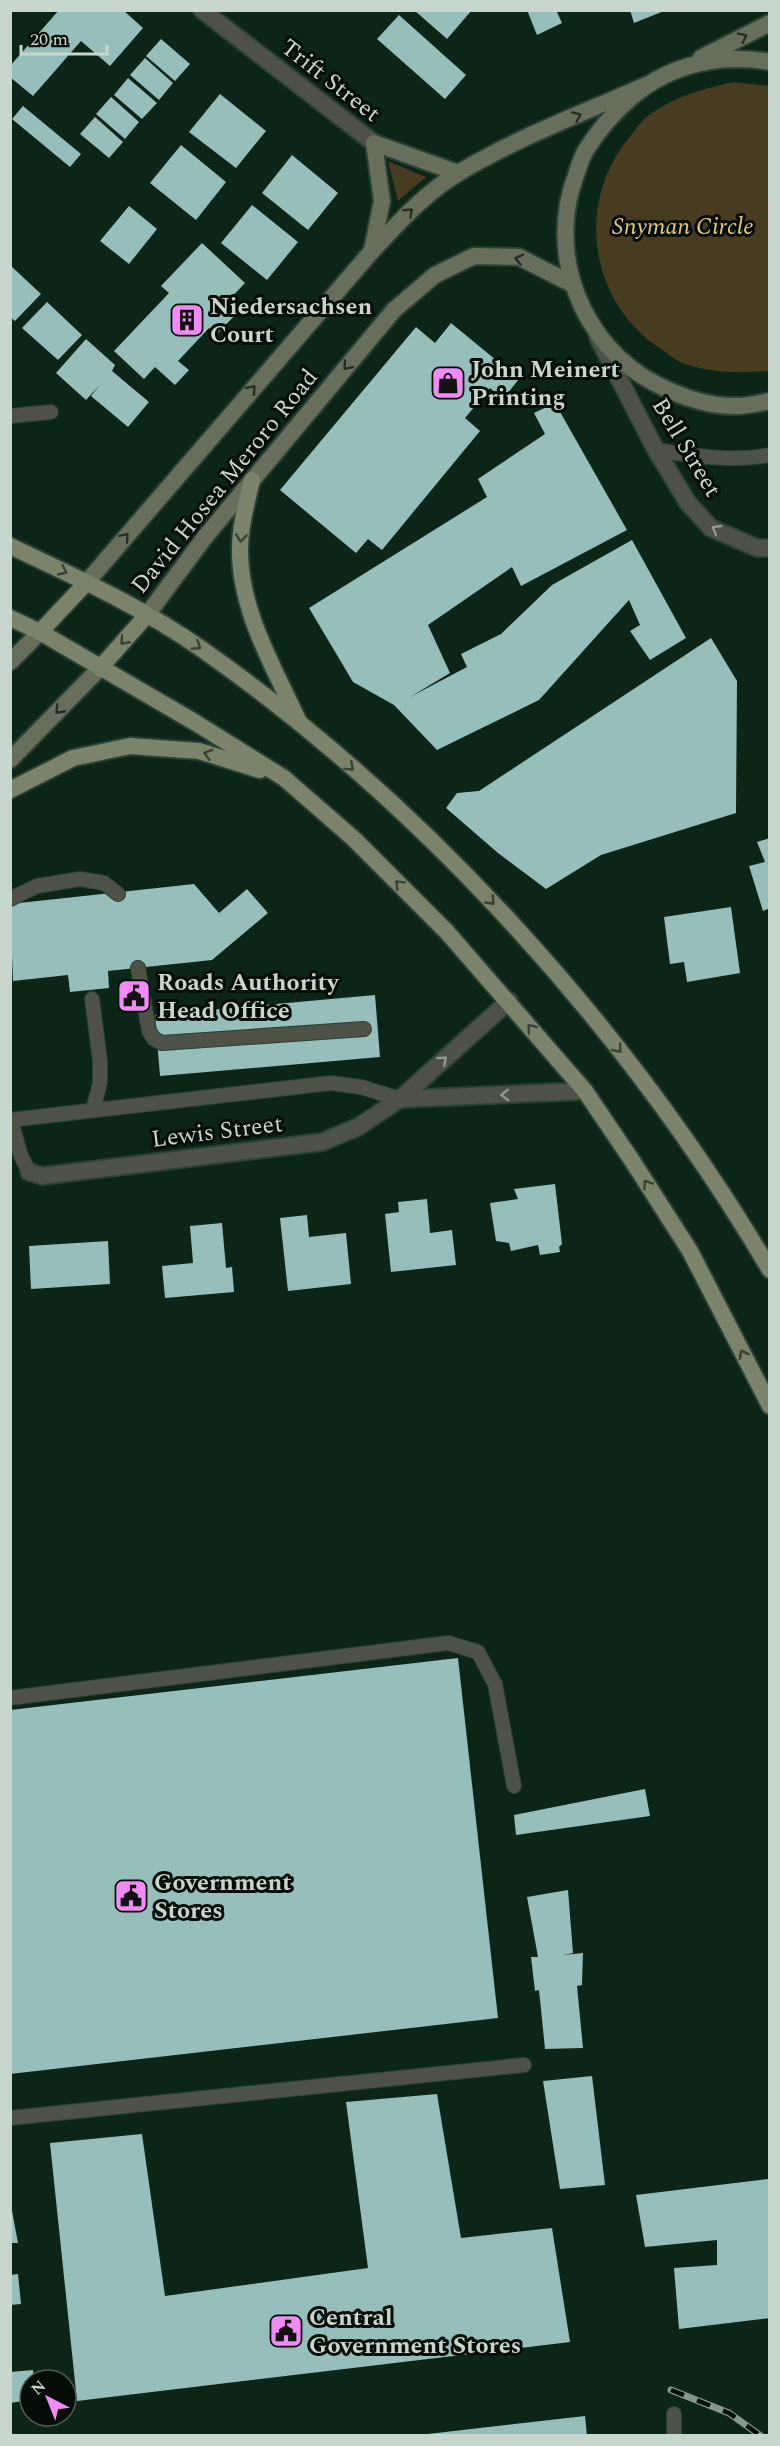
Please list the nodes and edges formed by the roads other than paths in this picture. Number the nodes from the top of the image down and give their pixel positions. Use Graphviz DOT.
graph roads {
  1 [pos="202,10"];
  2 [pos="767,10"];
  3 [pos="770,16"];
  4 [pos="770,23"];
  5 [pos="770,62"];
  6 [pos="679,69"];
  7 [pos="646,85"];
  8 [pos="374,143"];
  9 [pos="458,173"];
  10 [pos="372,251"];
  11 [pos="572,284"];
  12 [pos="596,333"];
  13 [pos="770,401"];
  14 [pos="51,412"];
  15 [pos="10,416"];
  16 [pos="656,450"];
  17 [pos="770,455"];
  18 [pos="252,480"];
  19 [pos="10,546"];
  20 [pos="770,548"];
  21 [pos="87,582"];
  22 [pos="147,615"];
  23 [pos="10,618"];
  24 [pos="40,632"];
  25 [pos="10,662"];
  26 [pos="100,668"];
  27 [pos="300,723"];
  28 [pos="10,760"];
  29 [pos="284,778"];
  30 [pos="10,790"];
  31 [pos="118,894"];
  32 [pos="10,899"];
  33 [pos="138,968"];
  34 [pos="92,999"];
  35 [pos="509,1001"];
  36 [pos="364,1029"];
  37 [pos="585,1091"];
  38 [pos="400,1099"];
  39 [pos="93,1110"];
  40 [pos="11,1121"];
  41 [pos="29,1172"];
  42 [pos="770,1270"];
  43 [pos="770,1406"];
  44 [pos="10,1698"];
  45 [pos="514,1786"];
  46 [pos="525,2065"];
  47 [pos="10,2118"];
  48 [pos="674,2414"];
  49 [pos="674,2436"];
  1 -- 8 [label="street, Trift Street"];
  2 -- 3 [label="street"];
  6 -- 4 [label="main road, one-way"];
  5 -- 6 [label="main road"];
  6 -- 7 [label="main road"];
  9 -- 7 [label="main road, David Hosea Meroro Road, one-way"];
  7 -- 11 [label="main road"];
  8 -- 9 [label="main road"];
  8 -- 10 [label="main road"];
  10 -- 9 [label="main road, David Hosea Meroro Road, one-way"];
  21 -- 10 [label="main road, David Hosea Meroro Road, one-way"];
  11 -- 12 [label="main road"];
  11 -- 18 [label="main road, David Hosea Meroro Road, one-way"];
  12 -- 13 [label="main road"];
  12 -- 16 [label="street, Bell Street"];
  14 -- 15 [label="lane"];
  16 -- 17 [label="lane"];
  20 -- 16 [label="street, Bell Street, one-way"];
  18 -- 22 [label="main road, David Hosea Meroro Road"];
  18 -- 27 [label="main road, one-way"];
  19 -- 21 [label="main road, one-way"];
  21 -- 22 [label="main road"];
  21 -- 24 [label="main road"];
  22 -- 26 [label="main road, one-way"];
  22 -- 27 [label="main road, one-way"];
  23 -- 24 [label="main road"];
  24 -- 25 [label="main road"];
  24 -- 26 [label="main road"];
  26 -- 28 [label="main road, one-way"];
  26 -- 29 [label="main road"];
  27 -- 42 [label="main road, one-way"];
  29 -- 30 [label="main road, one-way"];
  35 -- 29 [label="main road, one-way"];
  31 -- 32 [label="lane"];
  33 -- 36 [label="lane"];
  34 -- 39 [label="lane"];
  37 -- 35 [label="main road, one-way"];
  38 -- 35 [label="street, Lewis Street, one-way"];
  37 -- 38 [label="street, one-way"];
  43 -- 37 [label="main road, one-way"];
  38 -- 39 [label="lane"];
  38 -- 41 [label="street, Lewis Street"];
  39 -- 40 [label="lane"];
  40 -- 41 [label="lane"];
  44 -- 45 [label="lane"];
  46 -- 47 [label="lane"];
  48 -- 49 [label="lane"];
}
